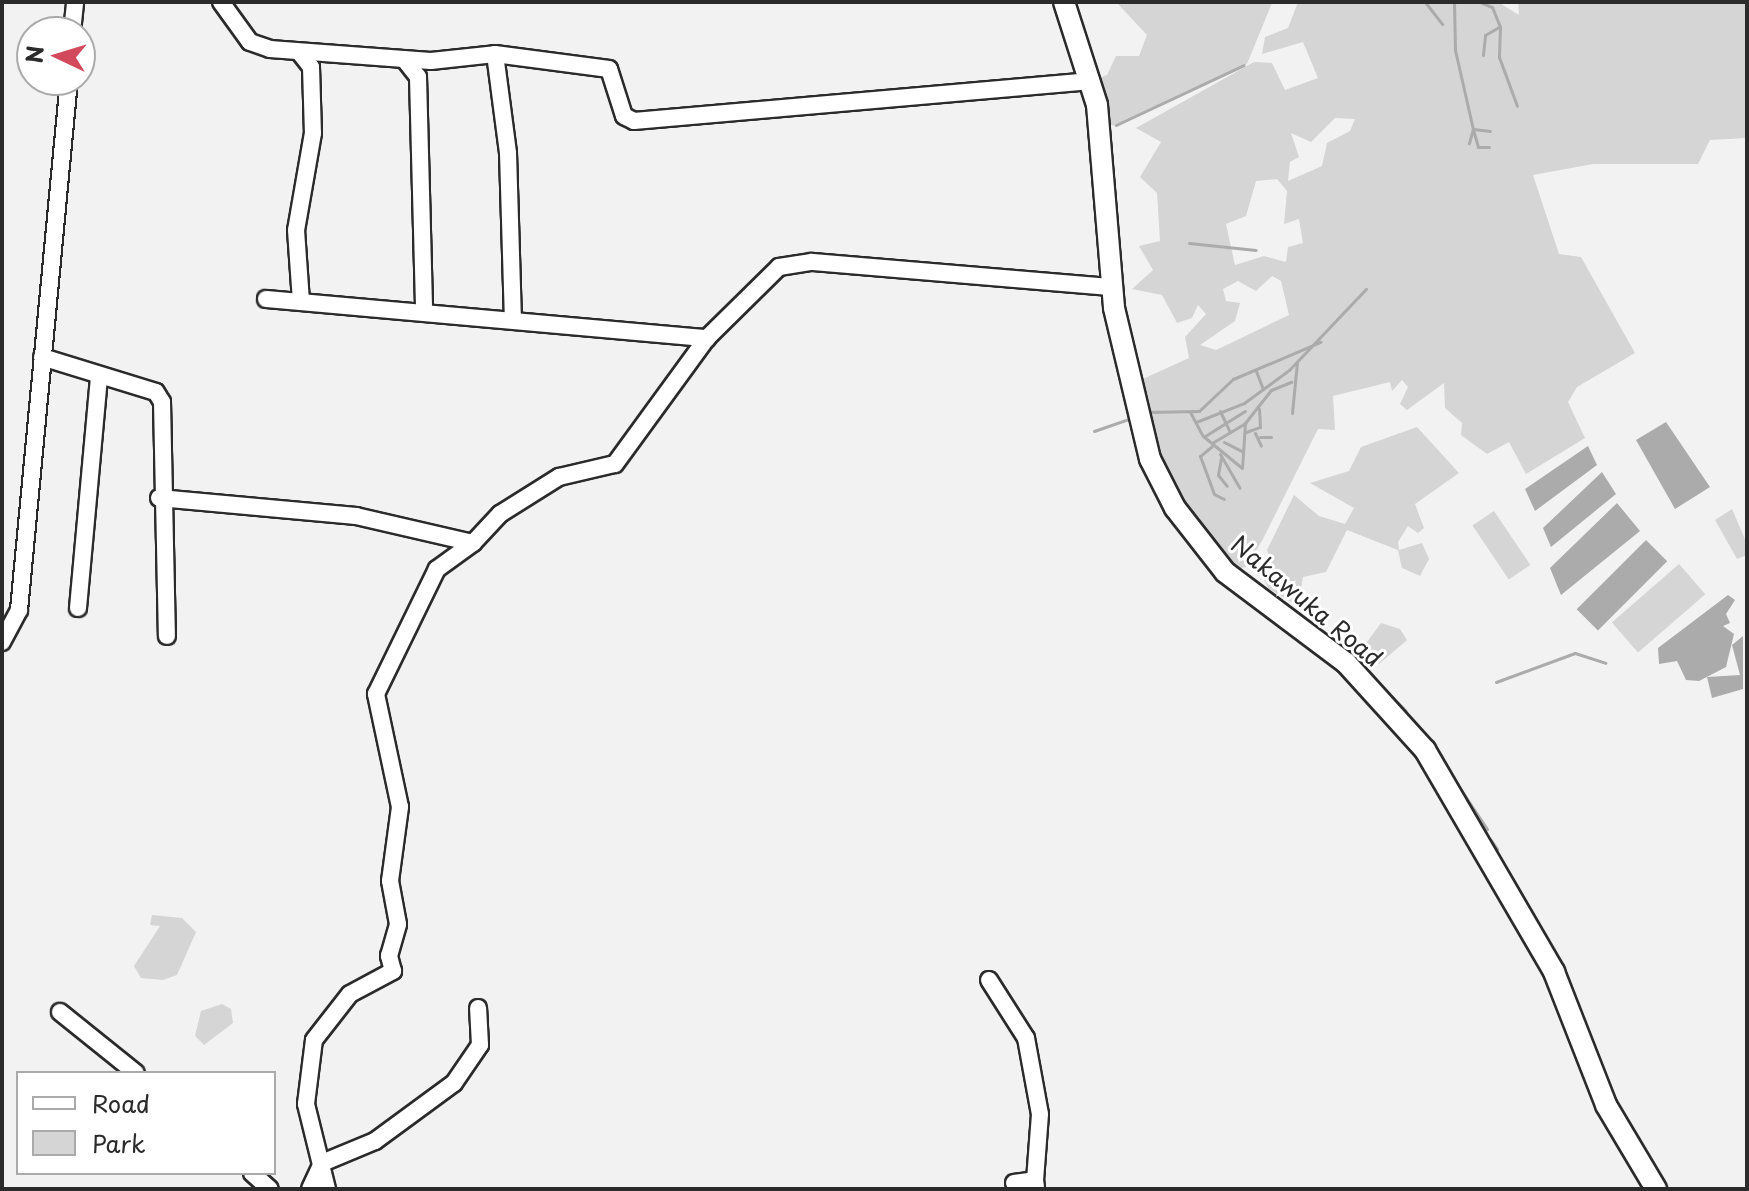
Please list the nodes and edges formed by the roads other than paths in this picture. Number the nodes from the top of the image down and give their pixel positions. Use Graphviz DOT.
graph roads {
  1 [pos="221,2"];
  2 [pos="233,2"];
  3 [pos="1064,2"];
  4 [pos="236,22"];
  5 [pos="495,54"];
  6 [pos="404,59"];
  7 [pos="317,61"];
  8 [pos="431,61"];
  9 [pos="418,77"];
  10 [pos="1091,81"];
  11 [pos="67,96"];
  12 [pos="1111,287"];
  13 [pos="266,299"];
  14 [pos="301,301"];
  15 [pos="424,310"];
  16 [pos="513,317"];
  17 [pos="707,338"];
  18 [pos="42,357"];
  19 [pos="99,378"];
  20 [pos="159,498"];
  21 [pos="473,543"];
  22 [pos="78,608"];
  23 [pos="167,636"];
  24 [pos="2,642"];
  25 [pos="989,980"];
  26 [pos="478,1008"];
  27 [pos="60,1012"];
  28 [pos="134,1071"];
  29 [pos="322,1163"];
  30 [pos="254,1175"];
  31 [pos="1014,1183"];
  32 [pos="1036,1184"];
  33 [pos="270,1189"];
  34 [pos="310,1189"];
  35 [pos="327,1189"];
  36 [pos="1656,1189"];
  1 -- 4 [label="street"];
  2 -- 4 [label="street"];
  3 -- 10 [label="main road, Nakawuka Road"];
  4 -- 7 [label="street"];
  5 -- 8 [label="street"];
  5 -- 10 [label="street"];
  5 -- 16 [label="street"];
  6 -- 7 [label="street"];
  6 -- 8 [label="street"];
  6 -- 9 [label="street"];
  7 -- 14 [label="street"];
  8 -- 9 [label="street"];
  9 -- 15 [label="street"];
  10 -- 12 [label="main road, Nakawuka Road"];
  11 -- 18 [label="street"];
  12 -- 17 [label="street"];
  12 -- 36 [label="main road, Nakawuka Road"];
  13 -- 14 [label="street"];
  14 -- 15 [label="street"];
  15 -- 16 [label="street"];
  16 -- 17 [label="street"];
  17 -- 21 [label="street"];
  18 -- 19 [label="street"];
  18 -- 24 [label="street"];
  19 -- 20 [label="street"];
  19 -- 22 [label="street"];
  20 -- 21 [label="street"];
  20 -- 23 [label="street"];
  21 -- 29 [label="street"];
  25 -- 32 [label="street"];
  26 -- 29 [label="street"];
  27 -- 28 [label="street"];
  29 -- 34 [label="street"];
  29 -- 35 [label="street"];
  30 -- 33 [label="street"];
  31 -- 32 [label="street"];
}
